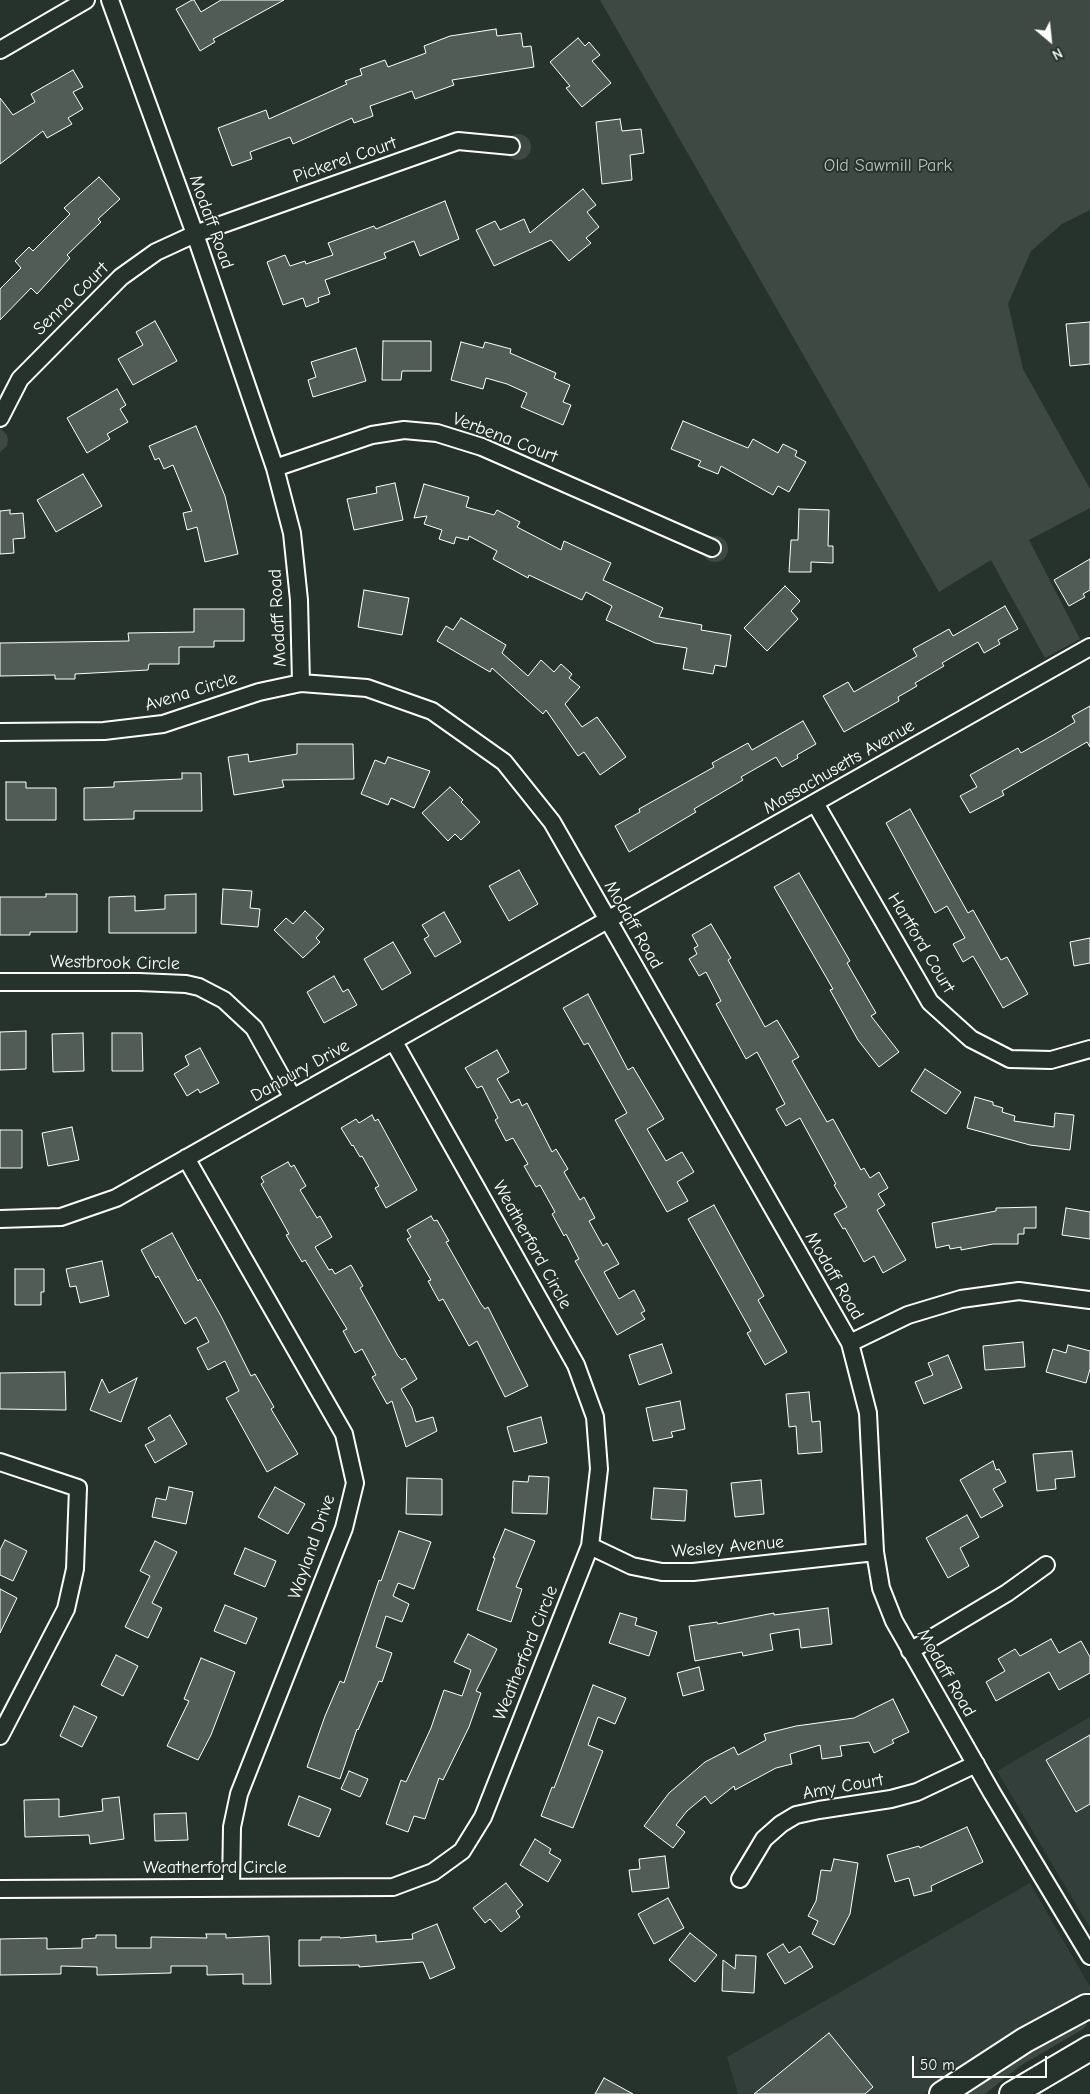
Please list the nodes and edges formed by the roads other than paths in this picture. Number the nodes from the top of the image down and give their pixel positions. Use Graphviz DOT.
graph roads {
  1 [pos="86,0"];
  2 [pos="110,0"];
  3 [pos="0,50"];
  4 [pos="511,146"];
  5 [pos="194,234"];
  6 [pos="0,418"];
  7 [pos="275,468"];
  8 [pos="712,548"];
  9 [pos="1090,647"];
  10 [pos="301,683"];
  11 [pos="0,732"];
  12 [pos="815,803"];
  13 [pos="608,921"];
  14 [pos="0,982"];
  15 [pos="394,1042"];
  16 [pos="1090,1050"];
  17 [pos="293,1098"];
  18 [pos="186,1158"];
  19 [pos="0,1219"];
  20 [pos="1090,1300"];
  21 [pos="850,1343"];
  22 [pos="0,1462"];
  23 [pos="590,1546"];
  24 [pos="875,1552"];
  25 [pos="1046,1565"];
  26 [pos="910,1651"];
  27 [pos="0,1736"];
  28 [pos="976,1764"];
  29 [pos="740,1879"];
  30 [pos="231,1888"];
  31 [pos="0,1889"];
  32 [pos="1090,1956"];
  33 [pos="1090,2007"];
  34 [pos="1090,2048"];
  35 [pos="942,2094"];
  36 [pos="1012,2094"];
  1 -- 3 [label="street"];
  2 -- 5 [label="street, Modaff Road"];
  4 -- 5 [label="street, Pickerel Court"];
  5 -- 6 [label="street, Senna Court"];
  5 -- 7 [label="street, Modaff Road"];
  7 -- 8 [label="street, Verbena Court"];
  7 -- 10 [label="street, Modaff Road"];
  9 -- 12 [label="street, Massachusetts Avenue"];
  10 -- 11 [label="street, Avena Circle"];
  10 -- 13 [label="street, Modaff Road"];
  12 -- 13 [label="street, Massachusetts Avenue"];
  12 -- 16 [label="street, Hartford Court"];
  13 -- 15 [label="street, Danbury Drive"];
  13 -- 21 [label="street, Modaff Road"];
  14 -- 17 [label="street, Westbrook Circle"];
  15 -- 17 [label="street, Danbury Drive"];
  15 -- 23 [label="street, Weatherford Circle"];
  17 -- 18 [label="street, Danbury Drive"];
  18 -- 19 [label="street, Danbury Drive"];
  18 -- 30 [label="street, Wayland Drive"];
  20 -- 21 [label="street"];
  21 -- 24 [label="street, Modaff Road"];
  22 -- 27 [label="street"];
  23 -- 24 [label="street, Wesley Avenue"];
  23 -- 30 [label="street, Weatherford Circle"];
  24 -- 26 [label="street, Modaff Road"];
  25 -- 26 [label="street"];
  26 -- 28 [label="street, Modaff Road"];
  28 -- 29 [label="street, Amy Court"];
  28 -- 32 [label="street, Modaff Road"];
  30 -- 31 [label="street, Weatherford Circle"];
  33 -- 35 [label="street"];
  34 -- 36 [label="street"];
}
